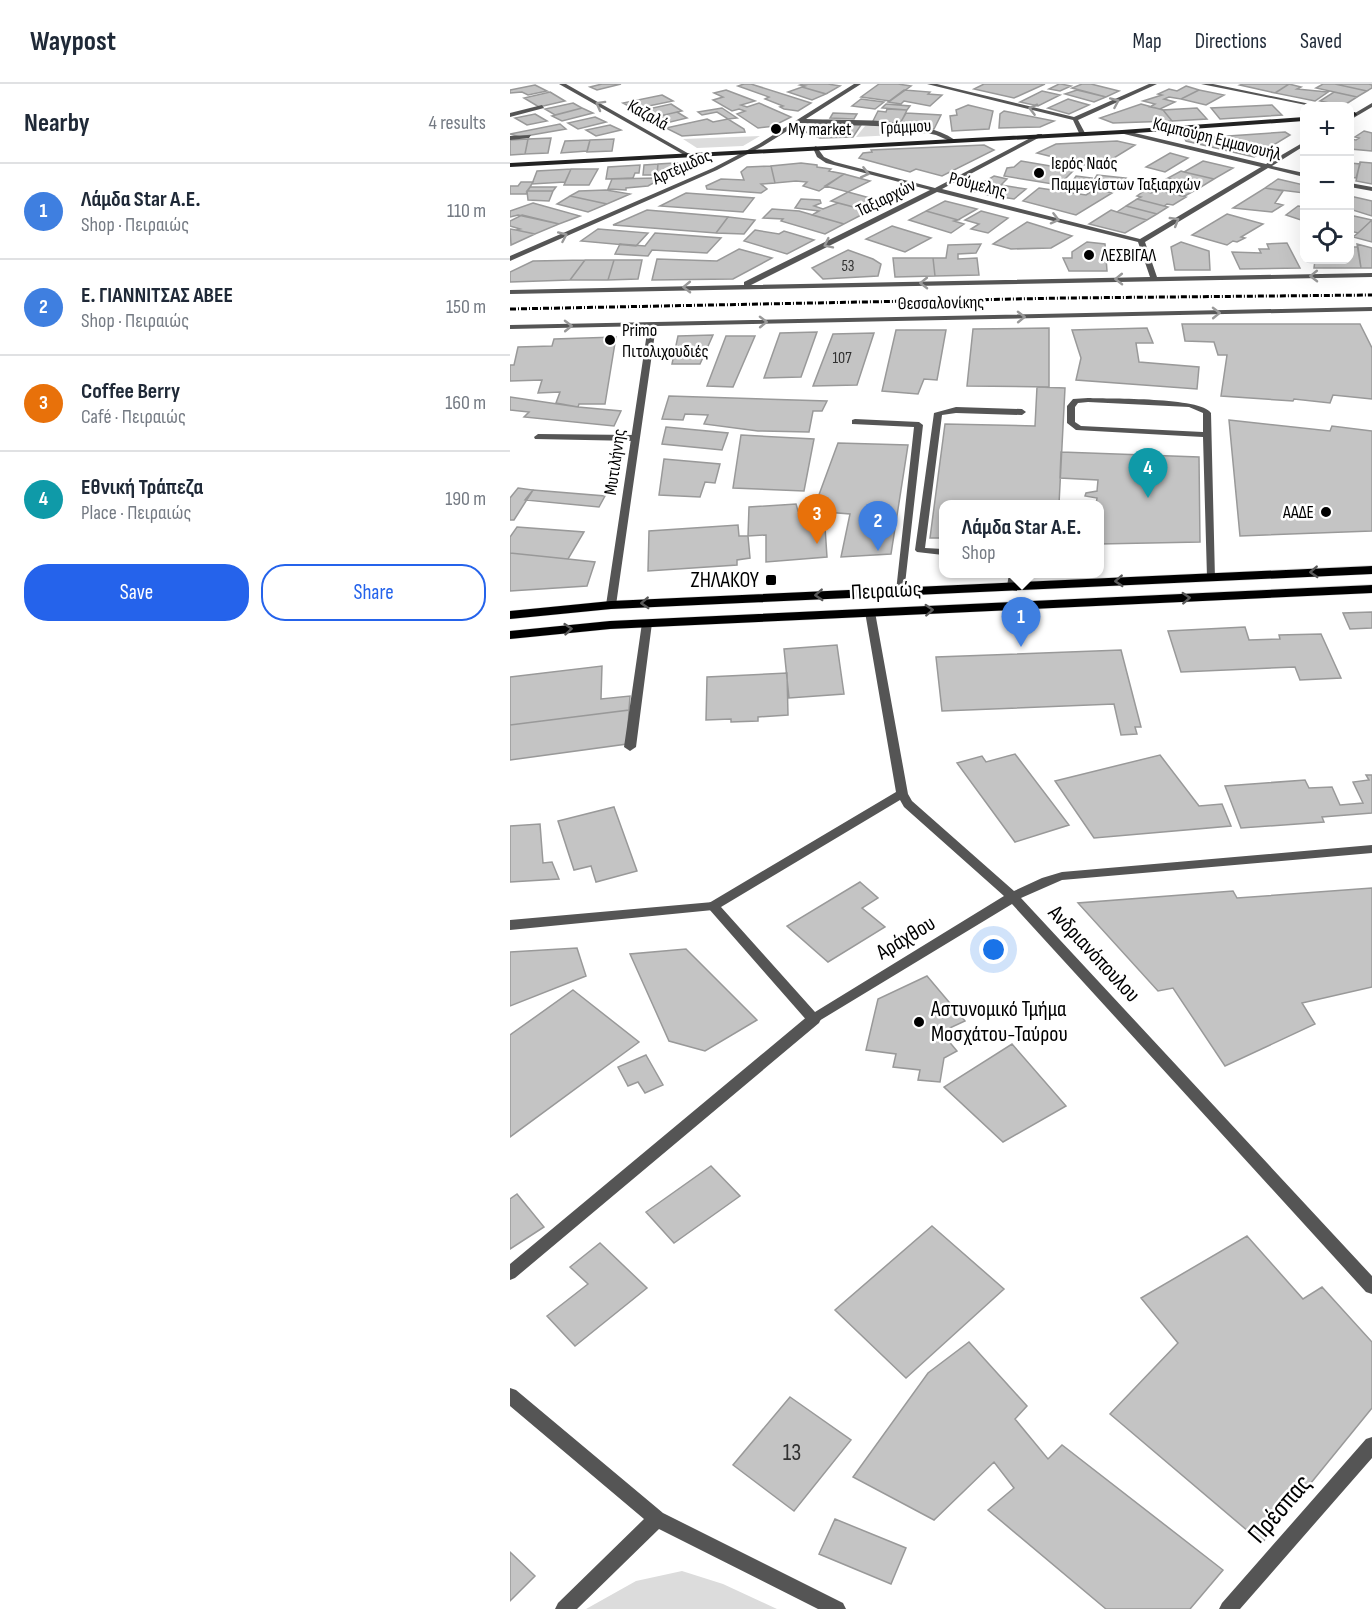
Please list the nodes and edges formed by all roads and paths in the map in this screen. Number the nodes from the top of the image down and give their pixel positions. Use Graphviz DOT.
graph roads {
  1 [pos="562,84"];
  2 [pos="858,84"];
  3 [pos="930,84"];
  4 [pos="1154,84"];
  5 [pos="1204,84"];
  6 [pos="1300,103"];
  7 [pos="1372,105"];
  8 [pos="542,107"];
  9 [pos="1354,114"];
  10 [pos="510,115"];
  11 [pos="1354,115"];
  12 [pos="1364,116"];
  13 [pos="1075,119"];
  14 [pos="1300,119"];
  15 [pos="798,121"];
  16 [pos="1122,132"];
  17 [pos="1082,133"];
  18 [pos="1040,135"];
  19 [pos="529,136"];
  20 [pos="510,138"];
  21 [pos="952,140"];
  22 [pos="1300,147"];
  23 [pos="816,148"];
  24 [pos="748,152"];
  25 [pos="688,155"];
  26 [pos="510,165"];
  27 [pos="1266,167"];
  28 [pos="1300,174"];
  29 [pos="1354,186"];
  30 [pos="1372,189"];
  31 [pos="936,190"];
  32 [pos="1141,241"];
  33 [pos="510,259"];
  34 [pos="1372,275"];
  35 [pos="1154,279"];
  36 [pos="743,286"];
  37 [pos="510,292"];
  38 [pos="1372,309"];
  39 [pos="652,324"];
  40 [pos="510,327"];
  41 [pos="1022,412"];
  42 [pos="855,422"];
  43 [pos="1207,435"];
  44 [pos="537,437"];
  45 [pos="635,438"];
  46 [pos="939,552"];
  47 [pos="1372,570"];
  48 [pos="1212,577"];
  49 [pos="1013,580"];
  50 [pos="1372,589"];
  51 [pos="901,591"];
  52 [pos="611,605"];
  53 [pos="870,612"];
  54 [pos="510,615"];
  55 [pos="646,623"];
  56 [pos="510,634"];
  57 [pos="630,747"];
  58 [pos="902,794"];
  59 [pos="1372,849"];
  60 [pos="1013,897"];
  61 [pos="713,906"];
  62 [pos="510,925"];
  63 [pos="814,1019"];
  64 [pos="510,1273"];
  65 [pos="1372,1287"];
  66 [pos="510,1396"];
  67 [pos="1372,1445"];
  68 [pos="657,1519"];
  69 [pos="564,1609"];
  70 [pos="837,1609"];
  71 [pos="1228,1609"];
  25 -- 1 [label="street, Καζαλά, one-way"];
  2 -- 15 [label="street, Αρτέμιδος"];
  13 -- 3 [label="street, one-way"];
  13 -- 4 [label="street, one-way"];
  5 -- 6 [label="street"];
  7 -- 9 [label="street"];
  8 -- 10 [label="street"];
  11 -- 12 [label="street"];
  13 -- 17 [label="street"];
  14 -- 16 [label="street, Γράμμου"];
  15 -- 21 [label="street"];
  15 -- 24 [label="street, Αρτέμιδος"];
  16 -- 17 [label="street, Γράμμου"];
  16 -- 27 [label="street, Καμπούρη Εμμανουήλ"];
  17 -- 18 [label="street, Γράμμου"];
  18 -- 21 [label="street, Γράμμου"];
  18 -- 31 [label="street, Ταξιαρχών"];
  19 -- 20 [label="street"];
  21 -- 23 [label="street, Γράμμου"];
  22 -- 27 [label="street"];
  23 -- 24 [label="street, Γράμμου"];
  23 -- 31 [label="street, Ρούμελης, one-way"];
  24 -- 25 [label="street, Γράμμου"];
  33 -- 24 [label="street, Αρτέμιδος, one-way"];
  25 -- 26 [label="street, Γράμμου"];
  27 -- 28 [label="street, Καμπούρη Εμμανουήλ"];
  32 -- 27 [label="street, one-way"];
  29 -- 30 [label="street"];
  31 -- 32 [label="street, Ρούμελης, one-way"];
  31 -- 36 [label="street, Ταξιαρχών, one-way"];
  32 -- 35 [label="street"];
  34 -- 35 [label="street, Θεσσαλονίκης, one-way"];
  35 -- 36 [label="street, Θεσσαλονίκης, one-way"];
  36 -- 37 [label="street, Θεσσαλονίκης, one-way"];
  39 -- 38 [label="street, Θεσσαλονίκης, one-way"];
  40 -- 39 [label="street, Θεσσαλονίκης, one-way"];
  39 -- 45 [label="street, Μυτιλήνης"];
  41 -- 46 [label="street"];
  42 -- 51 [label="street"];
  43 -- 43 [label="street"];
  43 -- 48 [label="street"];
  44 -- 45 [label="street"];
  45 -- 52 [label="street, Μυτιλήνης"];
  47 -- 48 [label="main road, Πειραιώς, one-way"];
  48 -- 49 [label="main road, Πειραιώς, one-way"];
  49 -- 51 [label="main road, Πειραιώς"];
  53 -- 50 [label="main road, Πειραιώς, one-way"];
  51 -- 52 [label="main road, Πειραιώς, one-way"];
  52 -- 54 [label="main road, Πειραιώς"];
  53 -- 55 [label="main road, Πειραιώς"];
  53 -- 58 [label="street, Ανδριανόπουλου"];
  56 -- 55 [label="main road, Πειραιώς, one-way"];
  55 -- 57 [label="street"];
  58 -- 60 [label="street, Ανδριανόπουλου"];
  58 -- 61 [label="street"];
  59 -- 60 [label="street, Αράχθου"];
  60 -- 63 [label="street, Αράχθου"];
  60 -- 65 [label="street, Ανδριανόπουλου"];
  61 -- 62 [label="street"];
  61 -- 63 [label="street"];
  63 -- 64 [label="street, Αράχθου"];
  66 -- 68 [label="street"];
  67 -- 71 [label="street, Πρέσπας"];
  68 -- 69 [label="street"];
  68 -- 70 [label="street"];
}
